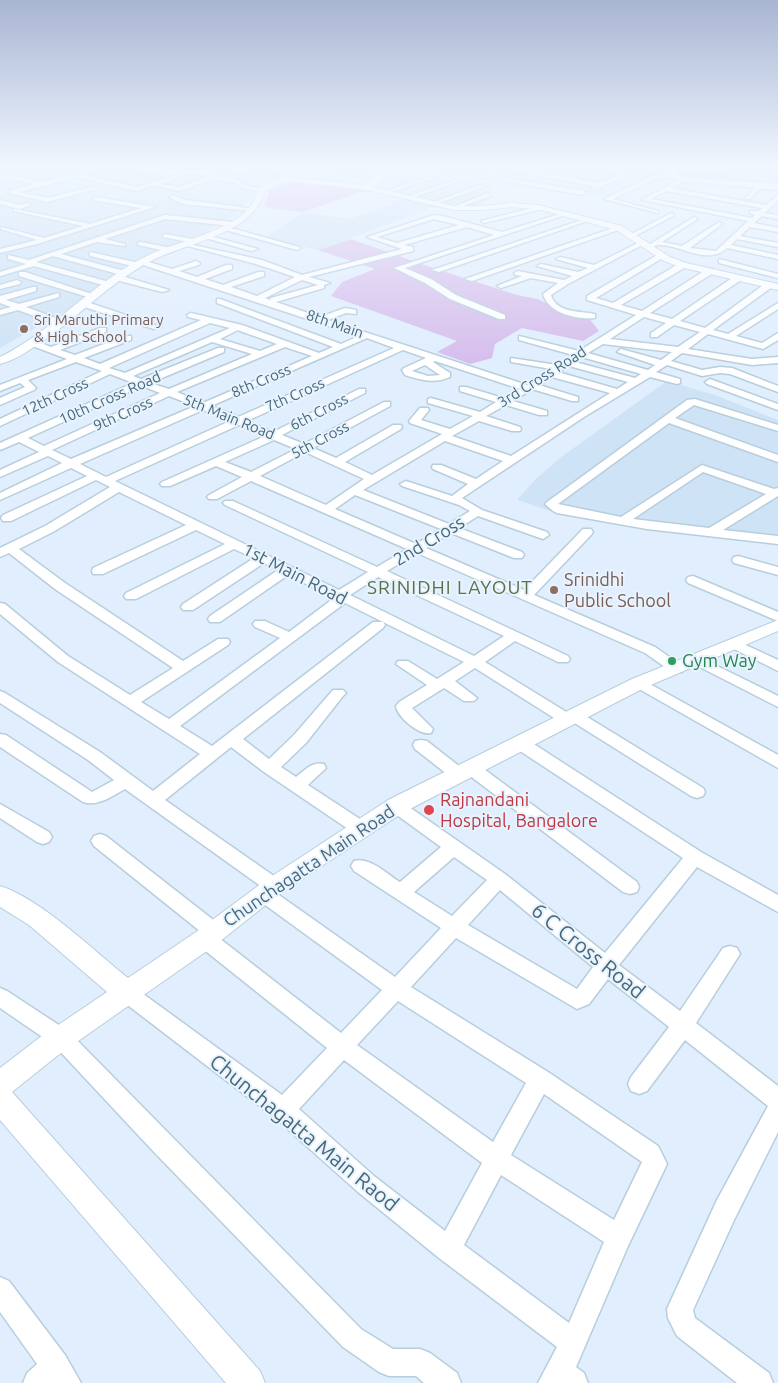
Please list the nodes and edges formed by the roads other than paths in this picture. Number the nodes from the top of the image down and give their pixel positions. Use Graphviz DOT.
graph roads {
  1 [pos="741,231"];
  2 [pos="15,232"];
  3 [pos="61,232"];
  4 [pos="73,232"];
  5 [pos="121,232"];
  6 [pos="178,232"];
  7 [pos="214,232"];
  8 [pos="254,232"];
  9 [pos="387,232"];
  10 [pos="444,232"];
  11 [pos="491,232"];
  12 [pos="508,232"];
  13 [pos="552,232"];
  14 [pos="608,232"];
  15 [pos="624,232"];
  16 [pos="639,232"];
  17 [pos="672,232"];
  18 [pos="708,232"];
  19 [pos="744,232"];
  20 [pos="68,233"];
  21 [pos="116,233"];
  22 [pos="500,234"];
  23 [pos="165,236"];
  24 [pos="189,236"];
  25 [pos="206,236"];
  26 [pos="631,236"];
  27 [pos="736,237"];
  28 [pos="778,238"];
  29 [pos="44,240"];
  30 [pos="96,240"];
  31 [pos="415,240"];
  32 [pos="8,242"];
  33 [pos="273,242"];
  34 [pos="428,244"];
  35 [pos="649,244"];
  36 [pos="123,245"];
  37 [pos="397,245"];
  38 [pos="778,245"];
  39 [pos="24,246"];
  40 [pos="726,246"];
  41 [pos="254,249"];
  42 [pos="452,249"];
  43 [pos="683,249"];
  44 [pos="171,250"];
  45 [pos="0,252"];
  46 [pos="114,252"];
  47 [pos="53,254"];
  48 [pos="93,254"];
  49 [pos="716,254"];
  50 [pos="234,256"];
  51 [pos="477,256"];
  52 [pos="662,256"];
  53 [pos="778,257"];
  54 [pos="11,258"];
  55 [pos="560,259"];
  56 [pos="722,260"];
  57 [pos="144,261"];
  58 [pos="172,261"];
  59 [pos="259,262"];
  60 [pos="31,263"];
  61 [pos="196,263"];
  62 [pos="753,263"];
  63 [pos="353,264"];
  64 [pos="510,264"];
  65 [pos="683,265"];
  66 [pos="541,266"];
  67 [pos="229,267"];
  68 [pos="595,267"];
  69 [pos="370,268"];
  70 [pos="436,270"];
  71 [pos="172,271"];
  72 [pos="710,271"];
  73 [pos="518,273"];
  74 [pos="0,274"];
  75 [pos="261,274"];
  76 [pos="579,275"];
  77 [pos="122,276"];
  78 [pos="778,276"];
  79 [pos="302,277"];
  80 [pos="738,278"];
  81 [pos="198,279"];
  82 [pos="469,279"];
  83 [pos="528,279"];
  84 [pos="565,282"];
  85 [pos="110,285"];
  86 [pos="769,285"];
  87 [pos="501,286"];
  88 [pos="0,287"];
  89 [pos="225,287"];
  90 [pos="778,287"];
  91 [pos="33,289"];
  92 [pos="554,289"];
  93 [pos="165,290"];
  94 [pos="56,295"];
  95 [pos="94,296"];
  96 [pos="259,298"];
  97 [pos="0,300"];
  98 [pos="220,301"];
  99 [pos="271,302"];
  100 [pos="84,304"];
  101 [pos="778,305"];
  102 [pos="614,306"];
  103 [pos="20,307"];
  104 [pos="352,312"];
  105 [pos="0,313"];
  106 [pos="643,314"];
  107 [pos="191,315"];
  108 [pos="592,316"];
  109 [pos="502,317"];
  110 [pos="322,319"];
  111 [pos="211,320"];
  112 [pos="61,322"];
  113 [pos="674,323"];
  114 [pos="239,327"];
  115 [pos="157,328"];
  116 [pos="103,330"];
  117 [pos="707,331"];
  118 [pos="368,335"];
  119 [pos="654,335"];
  120 [pos="778,336"];
  121 [pos="729,337"];
  122 [pos="128,338"];
  123 [pos="522,338"];
  124 [pos="212,339"];
  125 [pos="601,341"];
  126 [pos="33,343"];
  127 [pos="284,344"];
  128 [pos="342,347"];
  129 [pos="403,347"];
  130 [pos="51,350"];
  131 [pos="220,350"];
  132 [pos="680,351"];
  133 [pos="621,352"];
  134 [pos="260,354"];
  135 [pos="579,354"];
  136 [pos="320,356"];
  137 [pos="76,359"];
  138 [pos="1,360"];
  139 [pos="514,360"];
  140 [pos="778,360"];
  141 [pos="664,363"];
  142 [pos="718,363"];
  143 [pos="504,365"];
  144 [pos="105,370"];
  145 [pos="555,370"];
  146 [pos="648,374"];
  147 [pos="124,377"];
  148 [pos="23,381"];
  149 [pos="635,381"];
  150 [pos="677,381"];
  151 [pos="710,382"];
  152 [pos="141,383"];
  153 [pos="529,387"];
  154 [pos="0,388"];
  155 [pos="463,389"];
  156 [pos="778,389"];
  157 [pos="362,390"];
  158 [pos="618,392"];
  159 [pos="168,393"];
  160 [pos="778,395"];
  161 [pos="575,400"];
  162 [pos="760,400"];
  163 [pos="431,401"];
  164 [pos="505,401"];
  165 [pos="0,402"];
  166 [pos="387,404"];
  167 [pos="202,406"];
  168 [pos="778,407"];
  169 [pos="424,410"];
  170 [pos="543,413"];
  171 [pos="479,416"];
  172 [pos="668,419"];
  173 [pos="237,421"];
  174 [pos="0,423"];
  175 [pos="397,427"];
  176 [pos="778,428"];
  177 [pos="516,429"];
  178 [pos="447,435"];
  179 [pos="273,436"];
  180 [pos="19,438"];
  181 [pos="0,447"];
  182 [pos="304,448"];
  183 [pos="46,451"];
  184 [pos="778,459"];
  185 [pos="512,460"];
  186 [pos="217,462"];
  187 [pos="337,462"];
  188 [pos="72,463"];
  189 [pos="437,467"];
  190 [pos="0,474"];
  191 [pos="252,477"];
  192 [pos="101,478"];
  193 [pos="372,480"];
  194 [pos="477,483"];
  195 [pos="166,484"];
  196 [pos="406,484"];
  197 [pos="119,487"];
  198 [pos="355,491"];
  199 [pos="777,492"];
  200 [pos="0,497"];
  201 [pos="213,497"];
  202 [pos="459,502"];
  203 [pos="229,503"];
  204 [pos="329,509"];
  205 [pos="477,512"];
  206 [pos="7,518"];
  207 [pos="624,520"];
  208 [pos="196,525"];
  209 [pos="451,528"];
  210 [pos="587,532"];
  211 [pos="712,532"];
  212 [pos="543,535"];
  213 [pos="778,540"];
  214 [pos="234,544"];
  215 [pos="418,548"];
  216 [pos="5,551"];
  217 [pos="518,555"];
  218 [pos="262,558"];
  219 [pos="738,560"];
  220 [pos="287,570"];
  221 [pos="378,570"];
  222 [pos="98,571"];
  223 [pos="778,571"];
  224 [pos="693,580"];
  225 [pos="131,596"];
  226 [pos="526,596"];
  227 [pos="343,598"];
  228 [pos="0,607"];
  229 [pos="188,607"];
  230 [pos="215,619"];
  231 [pos="260,624"];
  232 [pos="378,625"];
  233 [pos="776,626"];
  234 [pos="514,635"];
  235 [pos="289,637"];
  236 [pos="223,642"];
  237 [pos="735,644"];
  238 [pos="563,659"];
  239 [pos="697,660"];
  240 [pos="475,662"];
  241 [pos="403,664"];
  242 [pos="778,666"];
  243 [pos="183,668"];
  244 [pos="677,669"];
  245 [pos="440,683"];
  246 [pos="639,683"];
  247 [pos="338,693"];
  248 [pos="0,696"];
  249 [pos="469,698"];
  250 [pos="130,702"];
  251 [pos="778,702"];
  252 [pos="570,718"];
  253 [pos="168,726"];
  254 [pos="425,729"];
  255 [pos="0,739"];
  256 [pos="230,741"];
  257 [pos="520,743"];
  258 [pos="421,745"];
  259 [pos="212,753"];
  260 [pos="778,762"];
  261 [pos="270,768"];
  262 [pos="318,768"];
  263 [pos="465,771"];
  264 [pos="126,781"];
  265 [pos="297,786"];
  266 [pos="697,792"];
  267 [pos="153,800"];
  268 [pos="396,806"];
  269 [pos="0,810"];
  270 [pos="360,828"];
  271 [pos="43,837"];
  272 [pos="100,841"];
  273 [pos="454,847"];
  274 [pos="695,857"];
  275 [pos="360,866"];
  276 [pos="499,879"];
  277 [pos="630,887"];
  278 [pos="269,890"];
  279 [pos="402,892"];
  280 [pos="0,895"];
  281 [pos="778,904"];
  282 [pos="454,927"];
  283 [pos="209,936"];
  284 [pos="730,954"];
  285 [pos="606,966"];
  286 [pos="396,989"];
  287 [pos="128,994"];
  288 [pos="0,997"];
  289 [pos="683,1025"];
  290 [pos="61,1038"];
  291 [pos="340,1046"];
  292 [pos="540,1079"];
  293 [pos="639,1084"];
  294 [pos="0,1085"];
  295 [pos="0,1099"];
  296 [pos="778,1100"];
  297 [pos="778,1109"];
  298 [pos="283,1110"];
  299 [pos="498,1160"];
  300 [pos="619,1237"];
  301 [pos="448,1249"];
  302 [pos="0,1290"];
  303 [pos="574,1343"];
  304 [pos="53,1377"];
  305 [pos="562,1379"];
  306 [pos="248,1383"];
  307 [pos="447,1383"];
  308 [pos="759,1383"];
  1 -- 27 [label="street"];
  2 -- 29 [label="street"];
  3 -- 20 [label="street"];
  4 -- 20 [label="street"];
  5 -- 21 [label="street"];
  6 -- 24 [label="street"];
  7 -- 25 [label="street"];
  8 -- 33 [label="street"];
  9 -- 37 [label="street"];
  10 -- 31 [label="street"];
  11 -- 22 [label="street"];
  12 -- 22 [label="street"];
  13 -- 51 [label="street"];
  14 -- 64 [label="street"];
  15 -- 26 [label="street"];
  16 -- 26 [label="street"];
  17 -- 35 [label="street"];
  18 -- 43 [label="street"];
  19 -- 28 [label="street"];
  20 -- 29 [label="street"];
  21 -- 30 [label="street"];
  21 -- 44 [label="street"];
  22 -- 42 [label="street"];
  23 -- 24 [label="street"];
  24 -- 25 [label="street"];
  24 -- 44 [label="street"];
  24 -- 50 [label="street"];
  25 -- 41 [label="street"];
  26 -- 35 [label="street"];
  27 -- 38 [label="street"];
  27 -- 40 [label="street"];
  29 -- 39 [label="street"];
  30 -- 36 [label="street"];
  30 -- 47 [label="street"];
  31 -- 34 [label="street"];
  31 -- 37 [label="street"];
  32 -- 39 [label="street"];
  33 -- 41 [label="street"];
  33 -- 59 [label="street"];
  35 -- 43 [label="street"];
  35 -- 52 [label="street"];
  35 -- 68 [label="street"];
  37 -- 63 [label="street"];
  39 -- 45 [label="street"];
  40 -- 49 [label="street"];
  40 -- 53 [label="street"];
  41 -- 50 [label="street"];
  42 -- 51 [label="street"];
  42 -- 109 [label="street"];
  43 -- 49 [label="street"];
  44 -- 57 [label="street"];
  46 -- 57 [label="street"];
  47 -- 60 [label="street"];
  47 -- 77 [label="street"];
  48 -- 57 [label="street"];
  49 -- 62 [label="street"];
  50 -- 59 [label="street"];
  51 -- 64 [label="street"];
  51 -- 70 [label="street"];
  52 -- 65 [label="street"];
  52 -- 102 [label="street"];
  54 -- 60 [label="street"];
  55 -- 68 [label="street"];
  56 -- 78 [label="street"];
  57 -- 58 [label="street"];
  57 -- 71 [label="street, 8th Main"];
  57 -- 77 [label="street"];
  59 -- 79 [label="street"];
  60 -- 74 [label="street"];
  60 -- 85 [label="street"];
  61 -- 71 [label="street"];
  63 -- 69 [label="street"];
  63 -- 79 [label="street"];
  64 -- 82 [label="street"];
  65 -- 72 [label="street"];
  65 -- 102 [label="street"];
  66 -- 76 [label="street"];
  67 -- 81 [label="street"];
  68 -- 76 [label="street"];
  71 -- 81 [label="street, 8th Main"];
  72 -- 80 [label="street"];
  72 -- 106 [label="street, 3rd Cross Road"];
  73 -- 83 [label="street"];
  75 -- 89 [label="street"];
  76 -- 84 [label="street"];
  77 -- 85 [label="street"];
  77 -- 93 [label="street"];
  79 -- 96 [label="street"];
  79 -- 99 [label="street"];
  80 -- 86 [label="street"];
  80 -- 113 [label="street"];
  81 -- 89 [label="street, 8th Main"];
  83 -- 84 [label="street"];
  83 -- 87 [label="street"];
  83 -- 92 [label="street"];
  84 -- 92 [label="street"];
  85 -- 95 [label="street"];
  86 -- 90 [label="street"];
  86 -- 117 [label="street, 2nd Cross"];
  88 -- 95 [label="street"];
  89 -- 96 [label="street, 8th Main"];
  91 -- 97 [label="street"];
  92 -- 108 [label="street"];
  94 -- 103 [label="street"];
  95 -- 100 [label="street"];
  96 -- 99 [label="street, 8th Main"];
  97 -- 103 [label="street"];
  98 -- 128 [label="street"];
  99 -- 110 [label="street, 8th Main"];
  100 -- 112 [label="street"];
  100 -- 115 [label="street"];
  101 -- 121 [label="street"];
  102 -- 106 [label="street"];
  103 -- 105 [label="street"];
  103 -- 112 [label="street"];
  104 -- 110 [label="street"];
  106 -- 113 [label="street"];
  106 -- 125 [label="street, 3rd Cross Road"];
  107 -- 111 [label="street"];
  110 -- 118 [label="street, 8th Main"];
  111 -- 114 [label="street"];
  111 -- 144 [label="street, 12th Cross"];
  112 -- 126 [label="street"];
  113 -- 117 [label="street"];
  113 -- 119 [label="street"];
  114 -- 124 [label="street"];
  114 -- 127 [label="street"];
  116 -- 130 [label="street"];
  117 -- 121 [label="street"];
  117 -- 132 [label="street, 2nd Cross"];
  118 -- 128 [label="street, 8th Cross"];
  118 -- 129 [label="street, 8th Main"];
  120 -- 121 [label="street"];
  122 -- 137 [label="street"];
  123 -- 135 [label="street"];
  124 -- 134 [label="street"];
  124 -- 147 [label="street"];
  125 -- 132 [label="street"];
  125 -- 135 [label="street, 3rd Cross Road"];
  126 -- 130 [label="street, 5th Main Road"];
  126 -- 138 [label="street"];
  127 -- 134 [label="street, 9th Cross"];
  127 -- 136 [label="street"];
  128 -- 136 [label="street, 8th Cross"];
  129 -- 153 [label="street, 8th Main"];
  129 -- 173 [label="street, 7th Cross"];
  130 -- 137 [label="street, 5th Main Road"];
  131 -- 152 [label="street, 10th Cross Road"];
  132 -- 140 [label="street"];
  132 -- 141 [label="street, 2nd Cross"];
  132 -- 142 [label="street"];
  133 -- 141 [label="street"];
  134 -- 159 [label="street, 9th Cross"];
  135 -- 145 [label="street, 3rd Cross Road"];
  135 -- 146 [label="street"];
  136 -- 167 [label="street, 8th Cross"];
  137 -- 144 [label="street, 5th Main Road"];
  137 -- 148 [label="street"];
  139 -- 145 [label="street"];
  141 -- 146 [label="street, 2nd Cross"];
  141 -- 156 [label="street"];
  143 -- 145 [label="street"];
  144 -- 147 [label="street, 5th Main Road"];
  144 -- 174 [label="street, 12th Cross"];
  145 -- 149 [label="street"];
  145 -- 153 [label="street, 3rd Cross Road"];
  145 -- 158 [label="street"];
  146 -- 149 [label="street, 2nd Cross"];
  146 -- 150 [label="street"];
  147 -- 152 [label="street, 5th Main Road"];
  148 -- 154 [label="street"];
  148 -- 165 [label="street"];
  149 -- 158 [label="street, 2nd Cross"];
  151 -- 162 [label="street"];
  152 -- 159 [label="street, 5th Main Road"];
  152 -- 180 [label="street, 10th Cross Road"];
  153 -- 161 [label="street, 8th Main"];
  153 -- 164 [label="street, 3rd Cross Road"];
  155 -- 164 [label="street"];
  157 -- 179 [label="street, 6th Cross"];
  158 -- 185 [label="street, 2nd Cross"];
  159 -- 167 [label="street, 5th Main Road"];
  159 -- 183 [label="street, 9th Cross"];
  160 -- 162 [label="street"];
  162 -- 168 [label="street"];
  163 -- 171 [label="street"];
  164 -- 170 [label="street"];
  164 -- 171 [label="street, 3rd Cross Road"];
  166 -- 182 [label="street, 5th Cross"];
  167 -- 173 [label="street, 5th Main Road"];
  167 -- 188 [label="street, 8th Cross"];
  169 -- 178 [label="street"];
  171 -- 177 [label="street"];
  171 -- 178 [label="street, 3rd Cross Road"];
  172 -- 176 [label="street"];
  172 -- 184 [label="street"];
  172 -- 207 [label="street"];
  173 -- 179 [label="street, 5th Main Road"];
  173 -- 192 [label="street, 7th Cross"];
  175 -- 187 [label="street"];
  178 -- 185 [label="street"];
  178 -- 193 [label="street, 3rd Cross Road"];
  179 -- 182 [label="street, 5th Main Road"];
  179 -- 186 [label="street, 6th Cross"];
  180 -- 181 [label="street, 10th Cross Road"];
  180 -- 183 [label="street, 1st Main Road"];
  182 -- 187 [label="street, 5th Main Road"];
  182 -- 191 [label="street, 5th Cross"];
  183 -- 188 [label="street, 1st Main Road"];
  183 -- 190 [label="street, 9th Cross"];
  185 -- 194 [label="street, 2nd Cross"];
  186 -- 191 [label="street"];
  186 -- 195 [label="street, 6th Cross"];
  187 -- 193 [label="street, 5th Main Road"];
  188 -- 192 [label="street, 1st Main Road"];
  188 -- 200 [label="street, 8th Cross"];
  189 -- 194 [label="street"];
  191 -- 201 [label="street, 5th Cross"];
  191 -- 204 [label="street"];
  192 -- 197 [label="street, 1st Main Road"];
  192 -- 206 [label="street, 7th Cross"];
  193 -- 198 [label="street"];
  194 -- 202 [label="street, 2nd Cross"];
  196 -- 202 [label="street"];
  197 -- 208 [label="street, 1st Main Road"];
  197 -- 216 [label="street"];
  198 -- 204 [label="street"];
  198 -- 209 [label="street"];
  199 -- 207 [label="street"];
  199 -- 211 [label="street"];
  202 -- 205 [label="street, 2nd Cross"];
  203 -- 221 [label="street"];
  204 -- 215 [label="street"];
  205 -- 209 [label="street, 2nd Cross"];
  205 -- 212 [label="street"];
  207 -- 211 [label="street"];
  208 -- 214 [label="street, 1st Main Road"];
  208 -- 222 [label="street"];
  209 -- 215 [label="street, 2nd Cross"];
  209 -- 217 [label="street"];
  210 -- 226 [label="street"];
  211 -- 213 [label="street"];
  214 -- 218 [label="street, 1st Main Road"];
  214 -- 225 [label="street"];
  215 -- 221 [label="street, 2nd Cross"];
  215 -- 226 [label="street"];
  216 -- 243 [label="street"];
  218 -- 220 [label="street, 1st Main Road"];
  218 -- 229 [label="street"];
  219 -- 223 [label="street"];
  220 -- 227 [label="street, 1st Main Road"];
  220 -- 230 [label="street"];
  221 -- 227 [label="street, 2nd Cross"];
  221 -- 234 [label="street"];
  224 -- 233 [label="street"];
  226 -- 244 [label="street"];
  227 -- 235 [label="street, 2nd Cross"];
  227 -- 240 [label="street, 1st Main Road"];
  228 -- 250 [label="street"];
  231 -- 235 [label="street"];
  232 -- 256 [label="street"];
  233 -- 237 [label="street, Chunchagatta Main Road"];
  234 -- 238 [label="street"];
  234 -- 240 [label="street"];
  235 -- 253 [label="street, 2nd Cross"];
  236 -- 243 [label="street"];
  237 -- 239 [label="street, Chunchagatta Main Road"];
  237 -- 242 [label="street"];
  239 -- 244 [label="street, Chunchagatta Main Road"];
  239 -- 251 [label="street"];
  240 -- 245 [label="street"];
  240 -- 252 [label="street, 1st Main Road"];
  241 -- 245 [label="street"];
  243 -- 250 [label="street"];
  244 -- 246 [label="street, Chunchagatta Main Road"];
  245 -- 249 [label="street"];
  245 -- 254 [label="street"];
  246 -- 252 [label="street, Chunchagatta Main Road"];
  246 -- 260 [label="street"];
  247 -- 261 [label="street"];
  248 -- 264 [label="street"];
  250 -- 253 [label="street"];
  252 -- 257 [label="street, Chunchagatta Main Road"];
  252 -- 266 [label="street, 1st Main Road"];
  253 -- 259 [label="street"];
  255 -- 264 [label="street"];
  256 -- 259 [label="street"];
  256 -- 261 [label="street"];
  257 -- 263 [label="street, Chunchagatta Main Road"];
  257 -- 274 [label="street"];
  258 -- 263 [label="street"];
  259 -- 267 [label="street"];
  261 -- 265 [label="street"];
  262 -- 265 [label="street"];
  263 -- 268 [label="street, Chunchagatta Main Road"];
  263 -- 277 [label="street"];
  264 -- 267 [label="street"];
  265 -- 270 [label="street"];
  267 -- 278 [label="street"];
  268 -- 270 [label="street, Chunchagatta Main Road"];
  268 -- 273 [label="street, 6 C Cross Road"];
  269 -- 271 [label="street"];
  270 -- 278 [label="street, Chunchagatta Main Road"];
  272 -- 283 [label="street"];
  273 -- 276 [label="street, 6 C Cross Road"];
  273 -- 279 [label="street"];
  274 -- 281 [label="street"];
  274 -- 285 [label="street"];
  275 -- 279 [label="street"];
  276 -- 282 [label="street"];
  276 -- 285 [label="street, 6 C Cross Road"];
  278 -- 283 [label="street, Chunchagatta Main Road"];
  278 -- 286 [label="street"];
  279 -- 282 [label="street"];
  280 -- 287 [label="street, Chunchagatta Main Raod"];
  282 -- 285 [label="street"];
  282 -- 286 [label="street"];
  283 -- 287 [label="street, Chunchagatta Main Road"];
  283 -- 291 [label="street"];
  284 -- 289 [label="street"];
  285 -- 289 [label="street, 6 C Cross Road"];
  286 -- 291 [label="street"];
  286 -- 292 [label="street"];
  287 -- 290 [label="street, Chunchagatta Main Road"];
  287 -- 298 [label="street, Chunchagatta Main Raod"];
  288 -- 290 [label="street"];
  289 -- 293 [label="street"];
  289 -- 296 [label="street, 6 C Cross Road"];
  290 -- 294 [label="street, Chunchagatta Main Road"];
  290 -- 307 [label="street"];
  291 -- 298 [label="street"];
  291 -- 299 [label="street"];
  292 -- 299 [label="street"];
  292 -- 300 [label="street"];
  295 -- 306 [label="street"];
  297 -- 308 [label="street"];
  298 -- 301 [label="street, Chunchagatta Main Raod"];
  299 -- 300 [label="street"];
  299 -- 301 [label="street"];
  300 -- 303 [label="street"];
  301 -- 303 [label="street, Chunchagatta Main Raod"];
  302 -- 304 [label="street"];
  303 -- 305 [label="street"];
}
